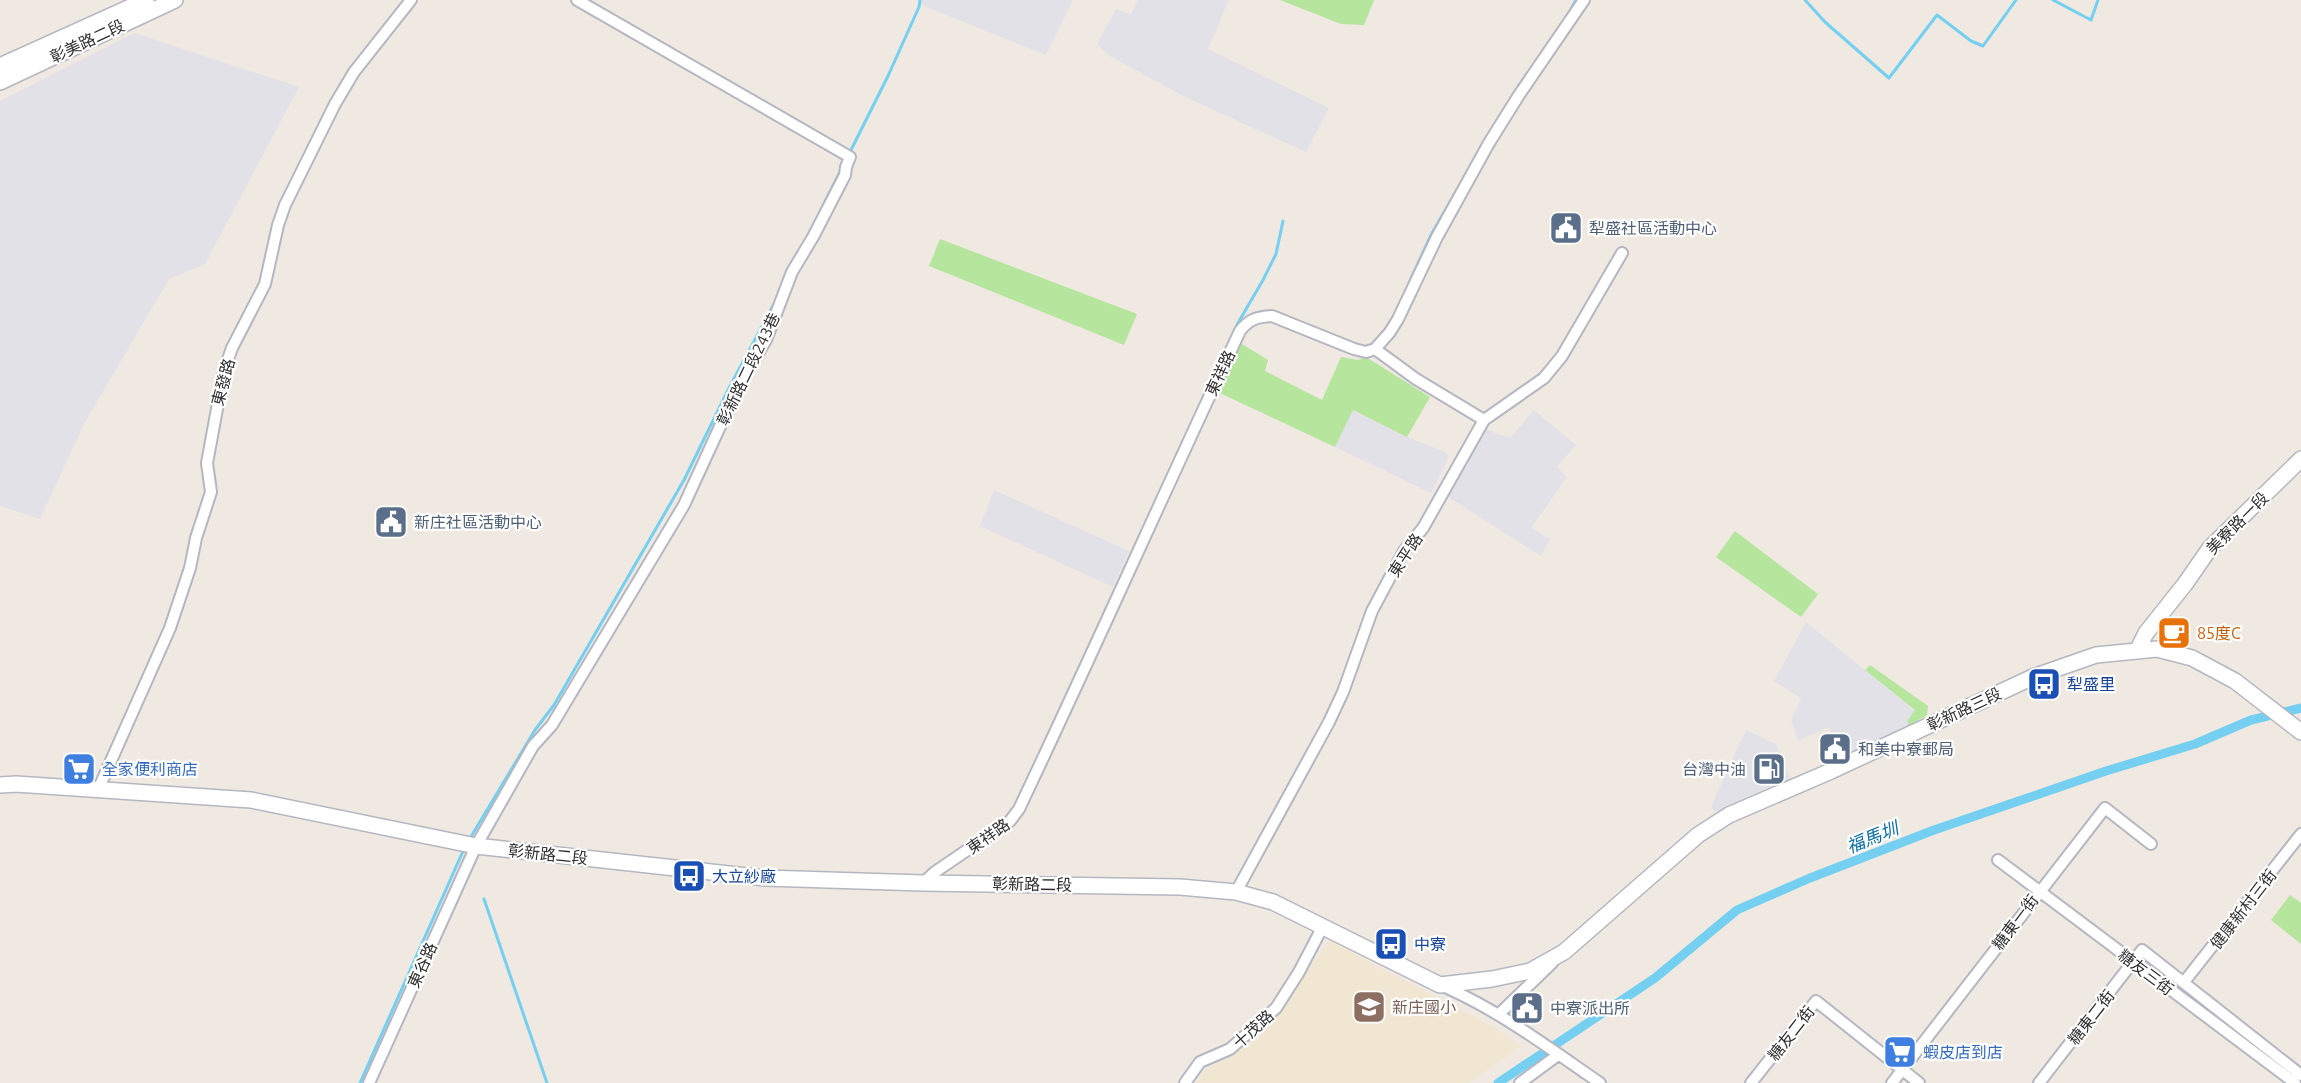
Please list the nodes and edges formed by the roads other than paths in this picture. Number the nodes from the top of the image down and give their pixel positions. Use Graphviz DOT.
graph roads {
  1 [pos="146,0"];
  2 [pos="175,0"];
  3 [pos="411,0"];
  4 [pos="577,0"];
  5 [pos="1584,0"];
  6 [pos="0,66"];
  7 [pos="0,82"];
  8 [pos="1622,253"];
  9 [pos="1375,350"];
  10 [pos="1484,420"];
  11 [pos="2301,459"];
  12 [pos="2138,649"];
  13 [pos="2301,732"];
  14 [pos="0,785"];
  15 [pos="98,790"];
  16 [pos="2301,834"];
  17 [pos="2151,844"];
  18 [pos="470,845"];
  19 [pos="1998,860"];
  20 [pos="923,883"];
  21 [pos="1236,892"];
  22 [pos="2038,892"];
  23 [pos="1323,926"];
  24 [pos="2142,951"];
  25 [pos="1564,952"];
  26 [pos="2133,963"];
  27 [pos="2184,982"];
  28 [pos="1440,985"];
  29 [pos="1499,1014"];
  30 [pos="1555,1052"];
  31 [pos="1902,1070"];
  32 [pos="2301,1075"];
  33 [pos="2290,1082"];
  34 [pos="369,1083"];
  35 [pos="1185,1083"];
  36 [pos="1520,1083"];
  37 [pos="1600,1083"];
  38 [pos="1751,1083"];
  39 [pos="1892,1083"];
  40 [pos="1919,1083"];
  41 [pos="2039,1083"];
  1 -- 6 [label="street, 彰美路二段"];
  2 -- 7 [label="street, 彰美路二段"];
  3 -- 15 [label="street, 東發路"];
  4 -- 18 [label="street, 彰新路二段243巷"];
  5 -- 9 [label="street"];
  8 -- 10 [label="street, 東平路"];
  9 -- 10 [label="street"];
  9 -- 20 [label="street, 東祥路"];
  10 -- 21 [label="street, 東平路"];
  11 -- 12 [label="street, 美寮路一段"];
  12 -- 13 [label="street, 彰新路三段"];
  12 -- 25 [label="street, 彰新路三段"];
  14 -- 15 [label="street, 彰新路二段"];
  15 -- 18 [label="street, 彰新路二段"];
  16 -- 27 [label="street, 健康新村三街"];
  17 -- 22 [label="street, 糖東一街"];
  18 -- 20 [label="street, 彰新路二段"];
  18 -- 34 [label="street, 東谷路"];
  19 -- 22 [label="street, 糖友三街"];
  20 -- 21 [label="street, 彰新路二段"];
  21 -- 23 [label="street, 彰新路二段"];
  22 -- 26 [label="street, 糖友三街"];
  22 -- 31 [label="street, 糖東一街"];
  23 -- 28 [label="street, 彰新路二段"];
  23 -- 35 [label="street, 十茂路"];
  24 -- 26 [label="street, 糖東二街"];
  24 -- 27 [label="street, 糖友三街"];
  25 -- 28 [label="street"];
  25 -- 29 [label="street"];
  26 -- 33 [label="street, 糖友三街"];
  26 -- 41 [label="street, 糖東二街"];
  27 -- 32 [label="street, 糖友三街"];
  28 -- 29 [label="street"];
  29 -- 30 [label="street"];
  30 -- 36 [label="street"];
  30 -- 37 [label="street"];
  31 -- 38 [label="street, 糖友二街"];
  31 -- 39 [label="street, 糖東一街"];
  31 -- 40 [label="street, 糖友二街"];
}
